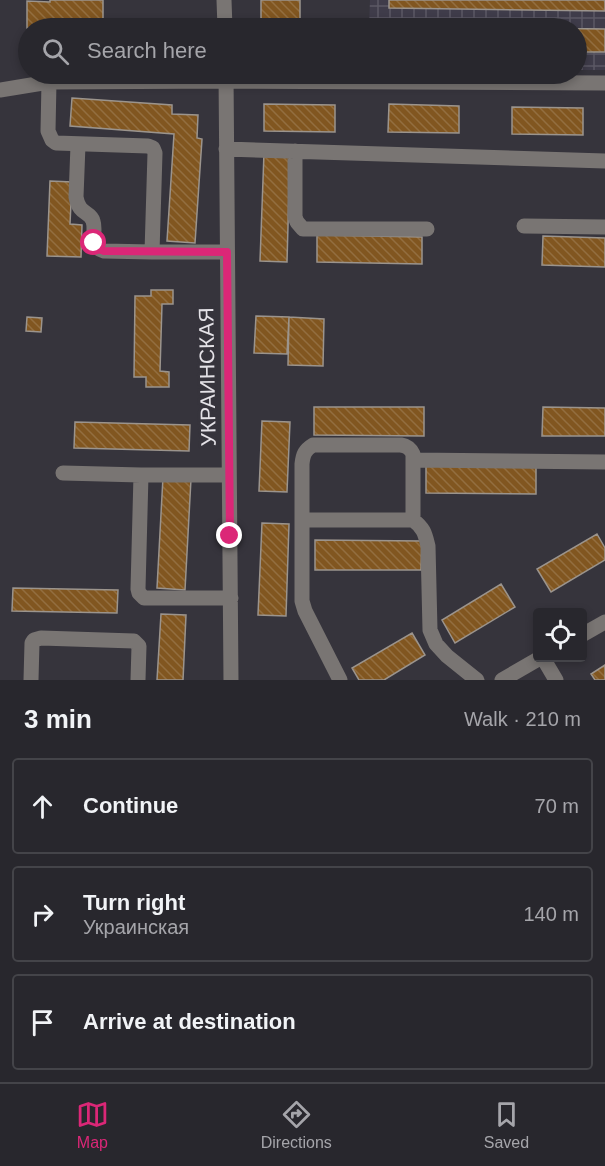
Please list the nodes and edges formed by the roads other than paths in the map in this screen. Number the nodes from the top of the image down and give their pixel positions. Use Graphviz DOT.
graph roads {
  1 [pos="224,0"];
  2 [pos="225,18"];
  3 [pos="587,82"];
  4 [pos="605,82"];
  5 [pos="37,84"];
  6 [pos="49,84"];
  7 [pos="226,84"];
  8 [pos="0,90"];
  9 [pos="78,145"];
  10 [pos="226,149"];
  11 [pos="295,151"];
  12 [pos="605,160"];
  13 [pos="524,226"];
  14 [pos="605,227"];
  15 [pos="427,230"];
  16 [pos="152,252"];
  17 [pos="227,252"];
  18 [pos="413,460"];
  19 [pos="605,462"];
  20 [pos="63,473"];
  21 [pos="141,475"];
  22 [pos="229,475"];
  23 [pos="302,520"];
  24 [pos="413,520"];
  25 [pos="231,598"];
  26 [pos="605,622"];
  27 [pos="587,632"];
  28 [pos="533,662"];
  29 [pos="544,662"];
  30 [pos="31,680"];
  31 [pos="138,680"];
  32 [pos="231,680"];
  33 [pos="340,680"];
  34 [pos="477,680"];
  35 [pos="502,680"];
  36 [pos="556,680"];
  1 -- 2 [label="street"];
  3 -- 4 [label="street"];
  5 -- 8 [label="street"];
  6 -- 9 [label="street"];
  7 -- 10 [label="street, УКРАИНСКАЯ"];
  9 -- 16 [label="street"];
  9 -- 16 [label="street"];
  10 -- 11 [label="street"];
  10 -- 17 [label="street, УКРАИНСКАЯ"];
  11 -- 12 [label="street"];
  11 -- 15 [label="street"];
  13 -- 14 [label="street"];
  16 -- 17 [label="street"];
  17 -- 22 [label="street, УКРАИНСКАЯ"];
  18 -- 19 [label="street"];
  18 -- 23 [label="street"];
  18 -- 24 [label="street"];
  20 -- 21 [label="street"];
  21 -- 22 [label="street"];
  21 -- 25 [label="street"];
  22 -- 25 [label="street, УКРАИНСКАЯ"];
  23 -- 24 [label="street"];
  23 -- 33 [label="street"];
  24 -- 34 [label="street"];
  25 -- 32 [label="street, УКРАИНСКАЯ"];
  26 -- 27 [label="street"];
  28 -- 35 [label="street"];
  29 -- 36 [label="street"];
  30 -- 31 [label="street"];
}
